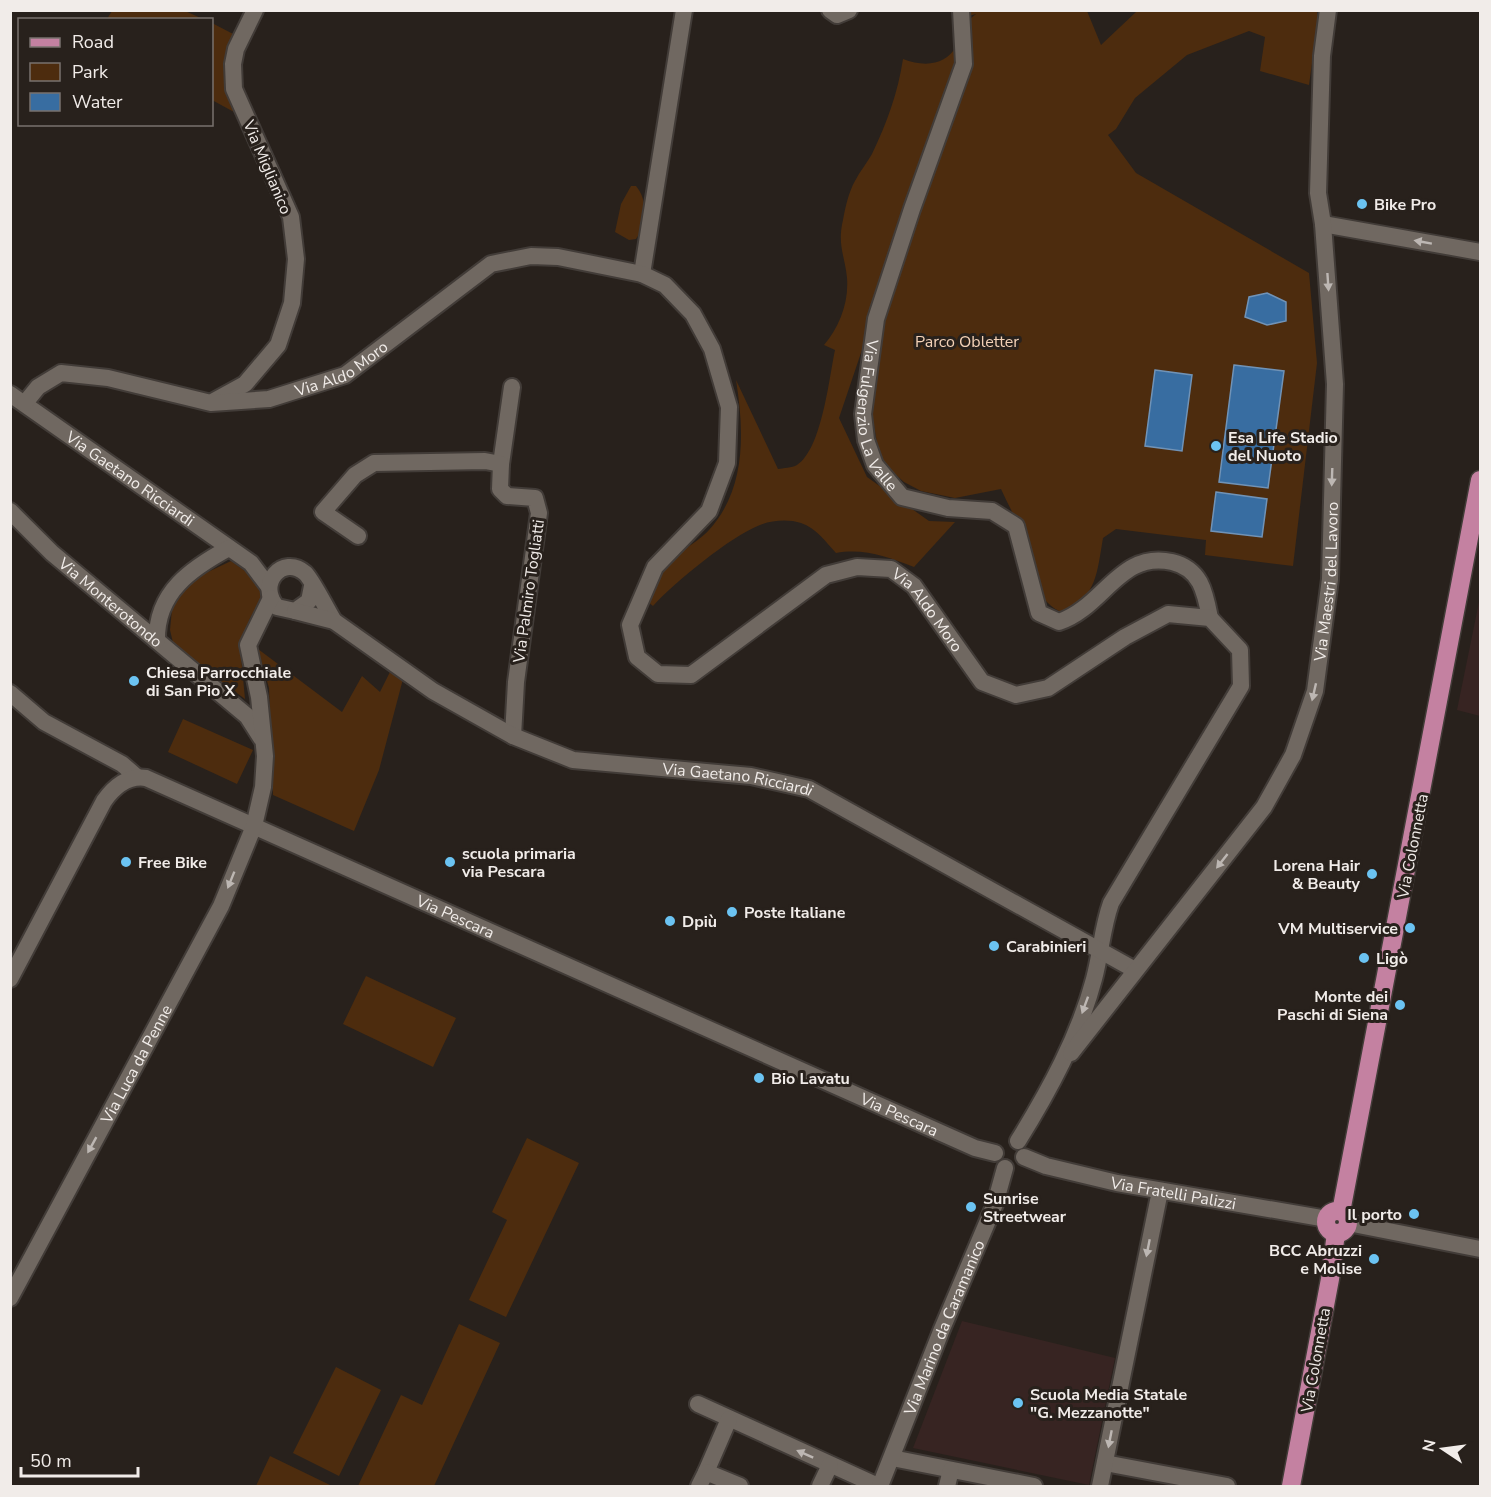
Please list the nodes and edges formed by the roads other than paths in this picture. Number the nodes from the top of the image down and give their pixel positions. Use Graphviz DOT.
graph roads {
  1 [pos="255,10"];
  2 [pos="684,10"];
  3 [pos="830,10"];
  4 [pos="849,10"];
  5 [pos="961,10"];
  6 [pos="1328,10"];
  7 [pos="1323,224"];
  8 [pos="1480,252"];
  9 [pos="642,274"];
  10 [pos="512,387"];
  11 [pos="10,394"];
  12 [pos="25,403"];
  13 [pos="211,403"];
  14 [pos="501,464"];
  15 [pos="1480,480"];
  16 [pos="10,511"];
  17 [pos="358,536"];
  18 [pos="229,548"];
  19 [pos="251,563"];
  20 [pos="286,568"];
  21 [pos="312,586"];
  22 [pos="270,593"];
  23 [pos="293,611"];
  24 [pos="1210,618"];
  25 [pos="334,621"];
  26 [pos="256,625"];
  27 [pos="157,640"];
  28 [pos="10,693"];
  29 [pos="513,736"];
  30 [pos="263,741"];
  31 [pos="137,777"];
  32 [pos="254,826"];
  33 [pos="1099,949"];
  34 [pos="1135,970"];
  35 [pos="10,979"];
  36 [pos="1058,1071"];
  37 [pos="1018,1141"];
  38 [pos="995,1153"];
  39 [pos="1024,1157"];
  40 [pos="1005,1168"];
  41 [pos="1160,1191"];
  42 [pos="1338,1222"];
  43 [pos="1480,1249"];
  44 [pos="10,1298"];
  45 [pos="698,1404"];
  46 [pos="729,1419"];
  47 [pos="892,1458"];
  48 [pos="1105,1463"];
  49 [pos="830,1465"];
  50 [pos="951,1470"];
  51 [pos="703,1479"];
  52 [pos="740,1486"];
  53 [pos="820,1486"];
  54 [pos="879,1486"];
  55 [pos="947,1486"];
  56 [pos="1034,1486"];
  57 [pos="1100,1486"];
  58 [pos="1227,1486"];
  59 [pos="1291,1486"];
  1 -- 13 [label="street, Via Miglianico"];
  2 -- 9 [label="street"];
  3 -- 4 [label="street"];
  5 -- 24 [label="street, Via Fulgenzio La Valle"];
  6 -- 7 [label="street, Via Maestri del Lavoro"];
  8 -- 7 [label="street, one-way"];
  7 -- 34 [label="street, Via Maestri del Lavoro, one-way"];
  9 -- 13 [label="street, Via Aldo Moro"];
  9 -- 24 [label="street, Via Aldo Moro"];
  10 -- 14 [label="street"];
  11 -- 12 [label="street, Via Gaetano Ricciardi"];
  12 -- 13 [label="street, Via Aldo Moro"];
  12 -- 18 [label="street, Via Gaetano Ricciardi"];
  14 -- 17 [label="street"];
  14 -- 29 [label="street, Via Palmiro Togliatti"];
  15 -- 42 [label="main road, Via Colonnetta"];
  16 -- 27 [label="street, Via Monterotondo"];
  18 -- 19 [label="street, Via Gaetano Ricciardi"];
  18 -- 27 [label="street"];
  19 -- 20 [label="street, Via Gaetano Ricciardi"];
  19 -- 22 [label="street, Via Gaetano Ricciardi"];
  20 -- 21 [label="street"];
  20 -- 22 [label="street"];
  21 -- 23 [label="street"];
  21 -- 25 [label="street, Via Gaetano Ricciardi"];
  22 -- 23 [label="street"];
  22 -- 26 [label="street, Via Luca da Penne"];
  23 -- 25 [label="street, Via Gaetano Ricciardi"];
  23 -- 26 [label="street"];
  24 -- 33 [label="street"];
  25 -- 29 [label="street, Via Gaetano Ricciardi"];
  26 -- 30 [label="street, Via Luca da Penne"];
  27 -- 30 [label="street, Via Monterotondo"];
  28 -- 31 [label="street, Via Pescara"];
  29 -- 33 [label="street, Via Gaetano Ricciardi"];
  30 -- 32 [label="street, Via Luca da Penne"];
  31 -- 32 [label="street, Via Pescara"];
  31 -- 35 [label="street"];
  32 -- 38 [label="street, Via Pescara"];
  32 -- 44 [label="street, Via Luca da Penne, one-way"];
  33 -- 34 [label="street, Via Gaetano Ricciardi"];
  33 -- 36 [label="street, Via Maestri del Lavoro, one-way"];
  34 -- 36 [label="street, Via Maestri del Lavoro"];
  36 -- 37 [label="street, Via Maestri del Lavoro"];
  37 -- 38 [label="street"];
  37 -- 39 [label="street"];
  38 -- 40 [label="street"];
  39 -- 40 [label="street"];
  39 -- 41 [label="street, Via Fratelli Palizzi"];
  40 -- 47 [label="street, Via Marino da Caramanico"];
  41 -- 42 [label="street, Via Fratelli Palizzi"];
  41 -- 48 [label="street, one-way"];
  42 -- 43 [label="street, Via Fratelli Palizzi"];
  42 -- 59 [label="main road, Via Colonnetta"];
  45 -- 46 [label="street"];
  49 -- 46 [label="street, one-way"];
  46 -- 51 [label="street"];
  47 -- 50 [label="street"];
  47 -- 54 [label="street, Via Marino da Caramanico"];
  48 -- 57 [label="street"];
  48 -- 58 [label="street"];
  49 -- 53 [label="street"];
  49 -- 54 [label="street"];
  50 -- 55 [label="street"];
  50 -- 56 [label="street"];
  51 -- 52 [label="street"];
}
